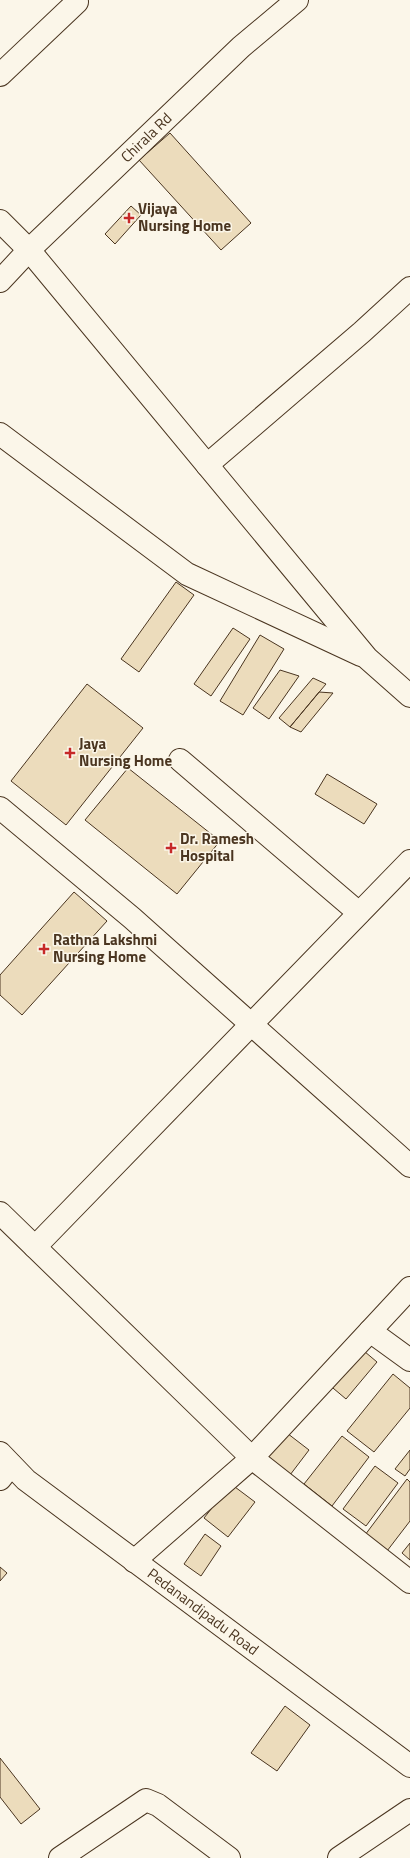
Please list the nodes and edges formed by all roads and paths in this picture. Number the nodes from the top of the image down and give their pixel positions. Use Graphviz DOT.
graph roads {
  1 [pos="297,0"];
  2 [pos="77,2"];
  3 [pos="0,75"];
  4 [pos="0,221"];
  5 [pos="29,250"];
  6 [pos="0,281"];
  7 [pos="410,288"];
  8 [pos="0,434"];
  9 [pos="207,465"];
  10 [pos="367,658"];
  11 [pos="410,696"];
  12 [pos="180,760"];
  13 [pos="0,808"];
  14 [pos="410,861"];
  15 [pos="359,913"];
  16 [pos="251,1024"];
  17 [pos="410,1166"];
  18 [pos="0,1213"];
  19 [pos="35,1247"];
  20 [pos="410,1288"];
  21 [pos="370,1331"];
  22 [pos="410,1360"];
  23 [pos="252,1458"];
  24 [pos="4,1466"];
  25 [pos="134,1561"];
  26 [pos="410,1582"];
  27 [pos="410,1766"];
  28 [pos="410,1810"];
  29 [pos="60,1858"];
  30 [pos="229,1858"];
  31 [pos="339,1858"];
  1 -- 5 [label="street, Chirala Rd"];
  2 -- 3 [label="street"];
  4 -- 5 [label="street"];
  5 -- 6 [label="street, Chirala Rd"];
  5 -- 9 [label="street"];
  7 -- 9 [label="street"];
  8 -- 10 [label="street"];
  9 -- 10 [label="street"];
  10 -- 11 [label="street"];
  12 -- 15 [label="street"];
  13 -- 16 [label="street"];
  14 -- 15 [label="street"];
  15 -- 16 [label="street"];
  16 -- 17 [label="street"];
  16 -- 19 [label="street"];
  18 -- 19 [label="street"];
  19 -- 23 [label="street"];
  20 -- 21 [label="street"];
  21 -- 22 [label="street"];
  21 -- 23 [label="street"];
  23 -- 25 [label="street"];
  23 -- 26 [label="street"];
  24 -- 25 [label="street, Pedanandipadu Road"];
  25 -- 27 [label="street, Pedanandipadu Road"];
  28 -- 31 [label="street"];
  29 -- 30 [label="street"];
}
